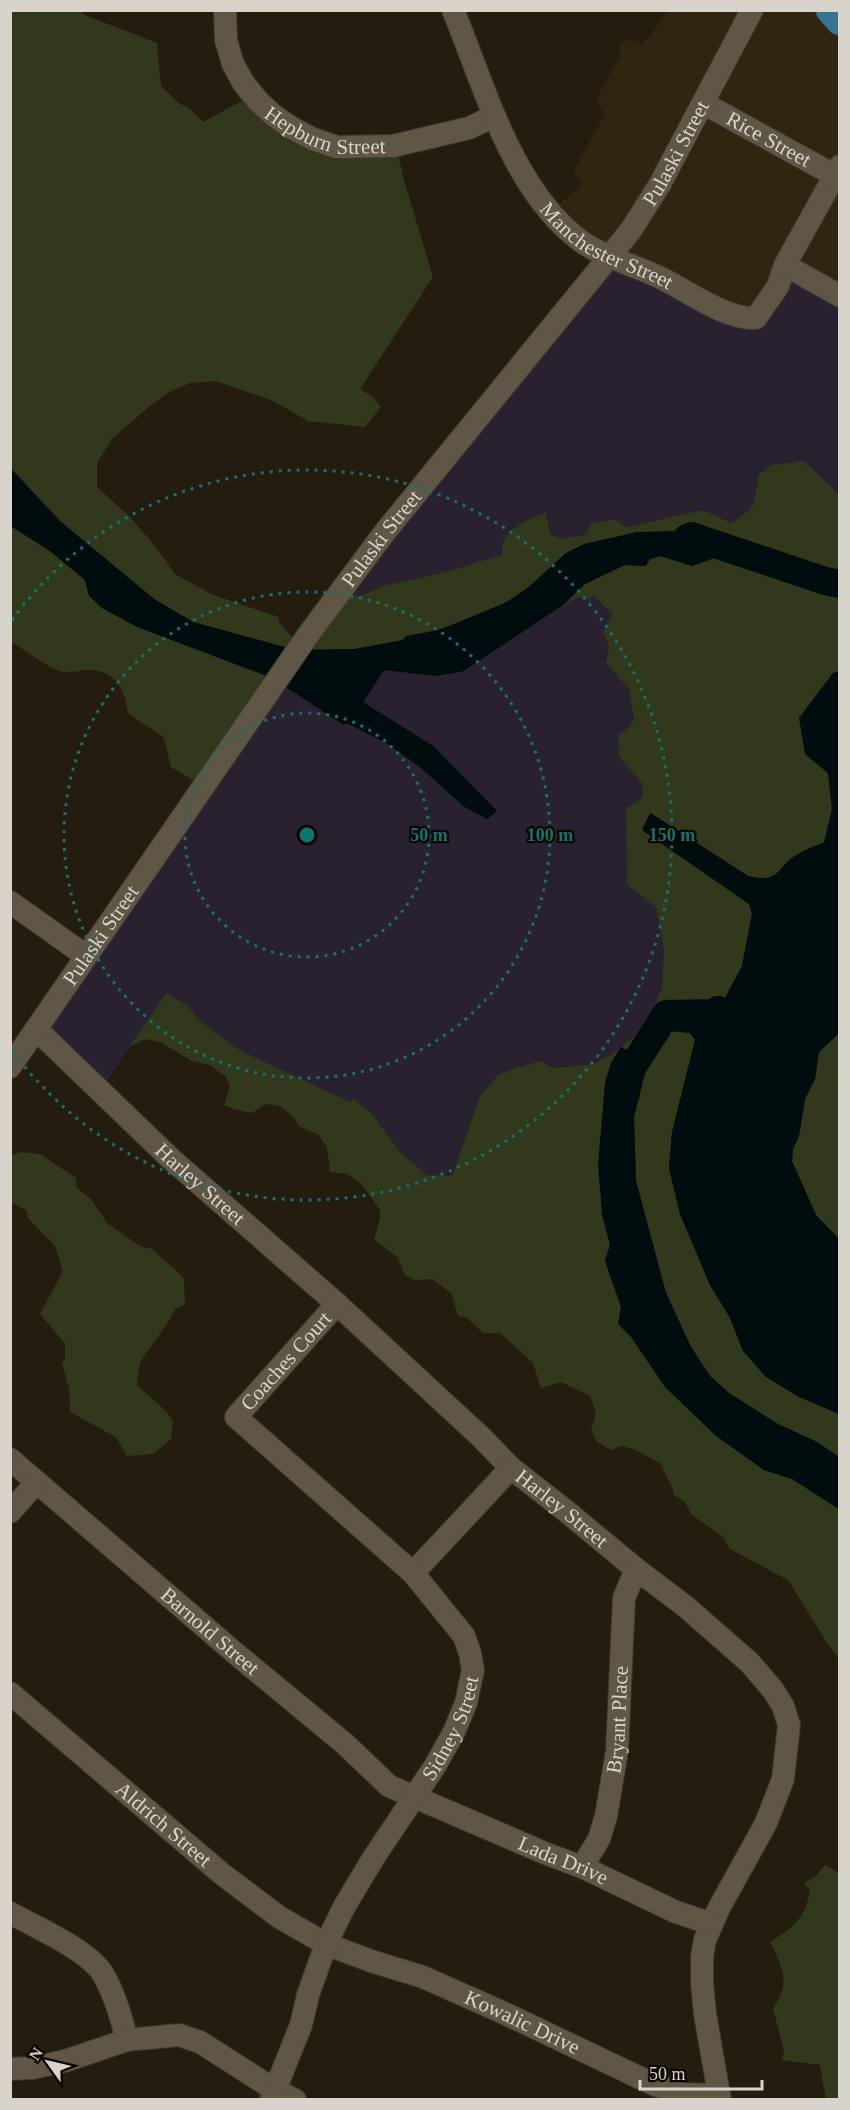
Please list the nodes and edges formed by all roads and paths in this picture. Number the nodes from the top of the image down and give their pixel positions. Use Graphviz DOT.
graph roads {
  1 [pos="225,10"];
  2 [pos="453,10"];
  3 [pos="752,10"];
  4 [pos="830,10"];
  5 [pos="840,21"];
  6 [pos="703,103"];
  7 [pos="494,116"];
  8 [pos="837,170"];
  9 [pos="610,257"];
  10 [pos="786,265"];
  11 [pos="840,296"];
  12 [pos="10,902"];
  13 [pos="86,956"];
  14 [pos="36,1029"];
  15 [pos="10,1067"];
  16 [pos="337,1304"];
  17 [pos="237,1417"];
  18 [pos="10,1459"];
  19 [pos="511,1468"];
  20 [pos="37,1482"];
  21 [pos="10,1512"];
  22 [pos="636,1569"];
  23 [pos="413,1574"];
  24 [pos="10,1693"];
  25 [pos="414,1798"];
  26 [pos="582,1867"];
  27 [pos="10,1913"];
  28 [pos="711,1924"];
  29 [pos="326,1944"];
  30 [pos="127,2040"];
  31 [pos="10,2069"];
  32 [pos="280,2096"];
  33 [pos="719,2097"];
  1 -- 7 [label="street, Hepburn Street"];
  2 -- 7 [label="street, Manchester Street"];
  3 -- 6 [label="street, Pulaski Street"];
  4 -- 5 [label="main road"];
  6 -- 8 [label="street, Rice Street"];
  6 -- 9 [label="street, Pulaski Street"];
  7 -- 9 [label="street, Manchester Street"];
  8 -- 10 [label="street, Manchester Street"];
  9 -- 10 [label="street, Manchester Street"];
  9 -- 13 [label="street, Pulaski Street"];
  10 -- 11 [label="street"];
  12 -- 13 [label="street"];
  13 -- 14 [label="street, Pulaski Street"];
  14 -- 15 [label="street, Pulaski Street"];
  14 -- 16 [label="street, Harley Street"];
  16 -- 17 [label="street, Coaches Court"];
  16 -- 19 [label="street, Harley Street"];
  17 -- 23 [label="street, Sidney Street"];
  18 -- 20 [label="street, Barnold Street"];
  19 -- 22 [label="street, Harley Street"];
  19 -- 23 [label="street"];
  20 -- 21 [label="street"];
  20 -- 25 [label="street, Barnold Street"];
  22 -- 26 [label="street, Bryant Place"];
  22 -- 28 [label="street, Harley Street"];
  23 -- 25 [label="street, Sidney Street"];
  24 -- 29 [label="street, Aldrich Street"];
  25 -- 26 [label="street, Lada Drive"];
  25 -- 29 [label="street, Sidney Street"];
  26 -- 28 [label="street, Lada Drive"];
  27 -- 30 [label="street"];
  28 -- 33 [label="street, Harley Street"];
  29 -- 32 [label="street, Sidney Street"];
  29 -- 33 [label="street, Kowalic Drive"];
  30 -- 31 [label="street"];
  30 -- 32 [label="street"];
}
